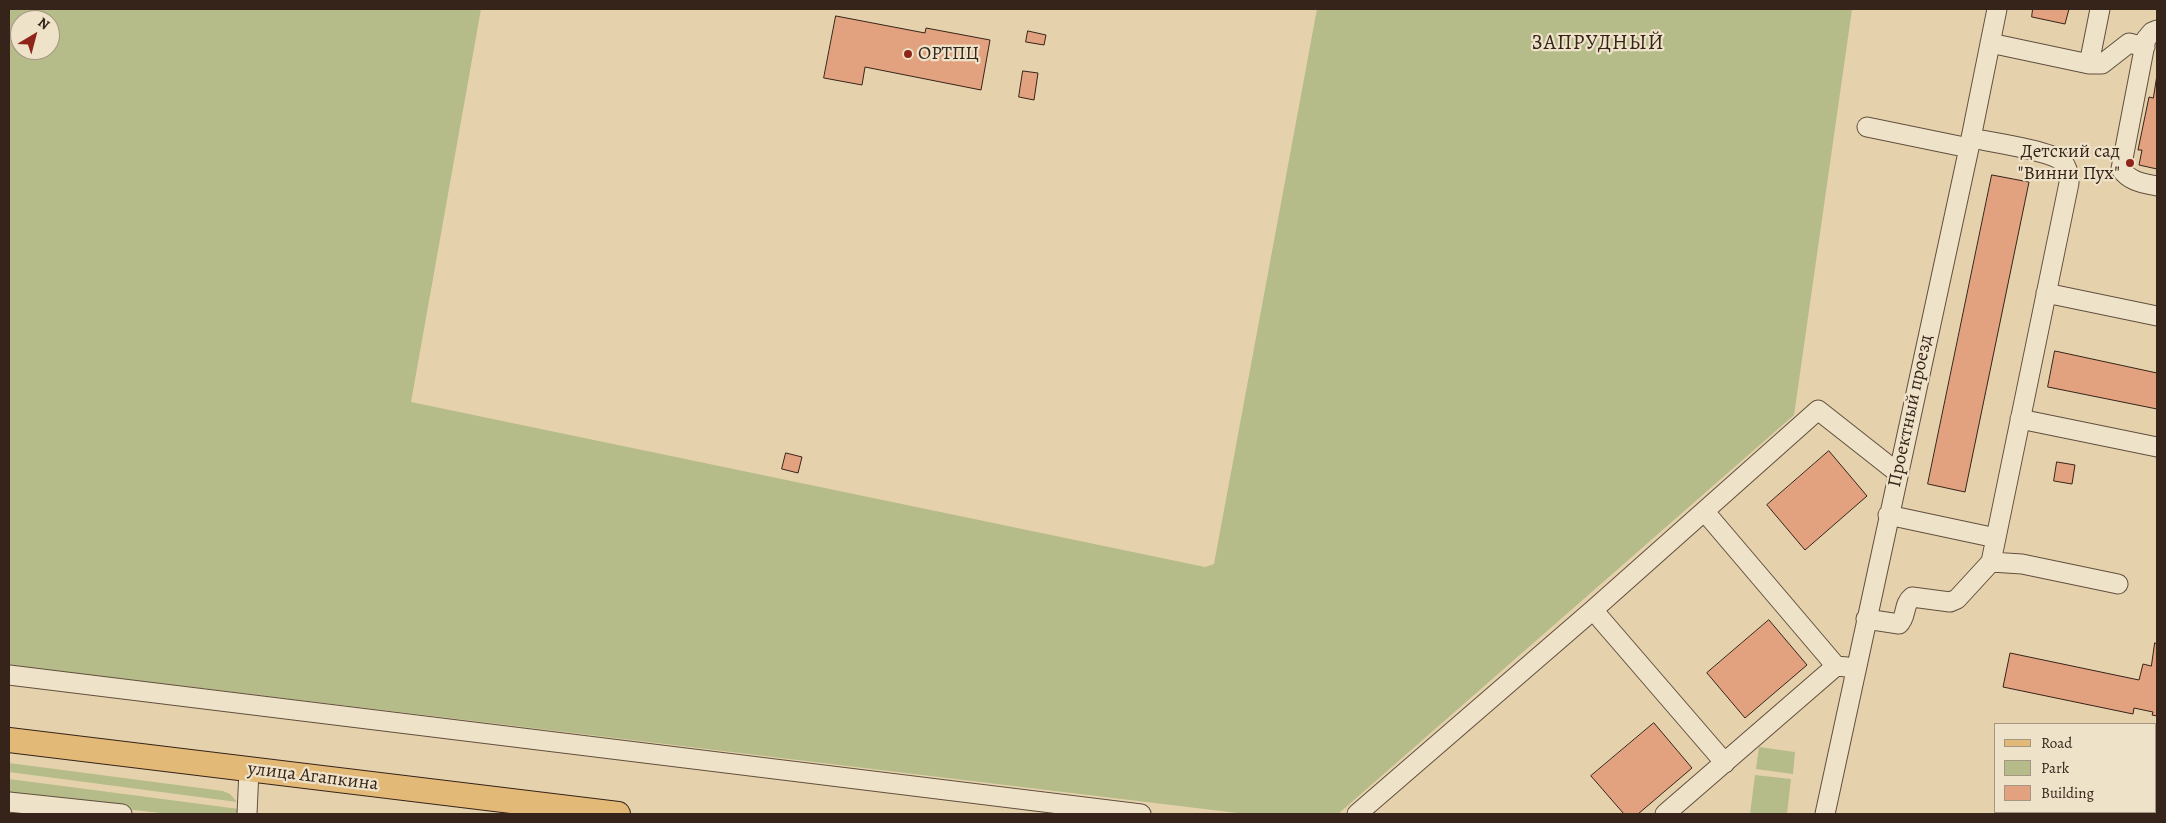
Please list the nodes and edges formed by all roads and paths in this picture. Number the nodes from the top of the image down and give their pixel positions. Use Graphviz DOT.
graph roads {
  1 [pos="1997,9"];
  2 [pos="2100,9"];
  3 [pos="2157,30"];
  4 [pos="1990,43"];
  5 [pos="2145,46"];
  6 [pos="2088,64"];
  7 [pos="1867,128"];
  8 [pos="1970,143"];
  9 [pos="2157,186"];
  10 [pos="2046,293"];
  11 [pos="2157,316"];
  12 [pos="2020,419"];
  13 [pos="2157,448"];
  14 [pos="1898,473"];
  15 [pos="1705,512"];
  16 [pos="1888,515"];
  17 [pos="1996,538"];
  18 [pos="1991,562"];
  19 [pos="2118,584"];
  20 [pos="1593,610"];
  21 [pos="1866,619"];
  22 [pos="1836,666"];
  23 [pos="1856,668"];
  24 [pos="9,676"];
  25 [pos="9,740"];
  26 [pos="1724,763"];
  27 [pos="249,770"];
  28 [pos="9,802"];
  29 [pos="98,813"];
  30 [pos="122,814"];
  31 [pos="247,814"];
  32 [pos="618,814"];
  33 [pos="1141,814"];
  34 [pos="1357,814"];
  35 [pos="1665,814"];
  36 [pos="1825,814"];
  1 -- 4 [label="street, Проектный проезд"];
  2 -- 6 [label="street"];
  3 -- 5 [label="street"];
  4 -- 6 [label="street"];
  4 -- 8 [label="street, Проектный проезд"];
  5 -- 6 [label="street"];
  5 -- 9 [label="street"];
  7 -- 8 [label="street"];
  8 -- 10 [label="street"];
  8 -- 14 [label="street, Проектный проезд"];
  10 -- 11 [label="street"];
  10 -- 12 [label="street"];
  12 -- 13 [label="street"];
  12 -- 17 [label="street"];
  14 -- 15 [label="street"];
  14 -- 16 [label="street, Проектный проезд"];
  15 -- 20 [label="street"];
  15 -- 22 [label="street"];
  16 -- 17 [label="street"];
  16 -- 21 [label="street, Проектный проезд"];
  17 -- 18 [label="street"];
  18 -- 19 [label="street"];
  18 -- 21 [label="street"];
  20 -- 26 [label="street"];
  20 -- 34 [label="street"];
  21 -- 23 [label="street, Проектный проезд"];
  22 -- 23 [label="street"];
  22 -- 26 [label="street"];
  23 -- 36 [label="street, Проектный проезд"];
  24 -- 33 [label="street"];
  25 -- 27 [label="main road, улица Агапкина"];
  26 -- 35 [label="street"];
  27 -- 31 [label="street"];
  27 -- 32 [label="main road, улица Агапкина"];
  28 -- 29 [label="street"];
  29 -- 30 [label="street"];
}
